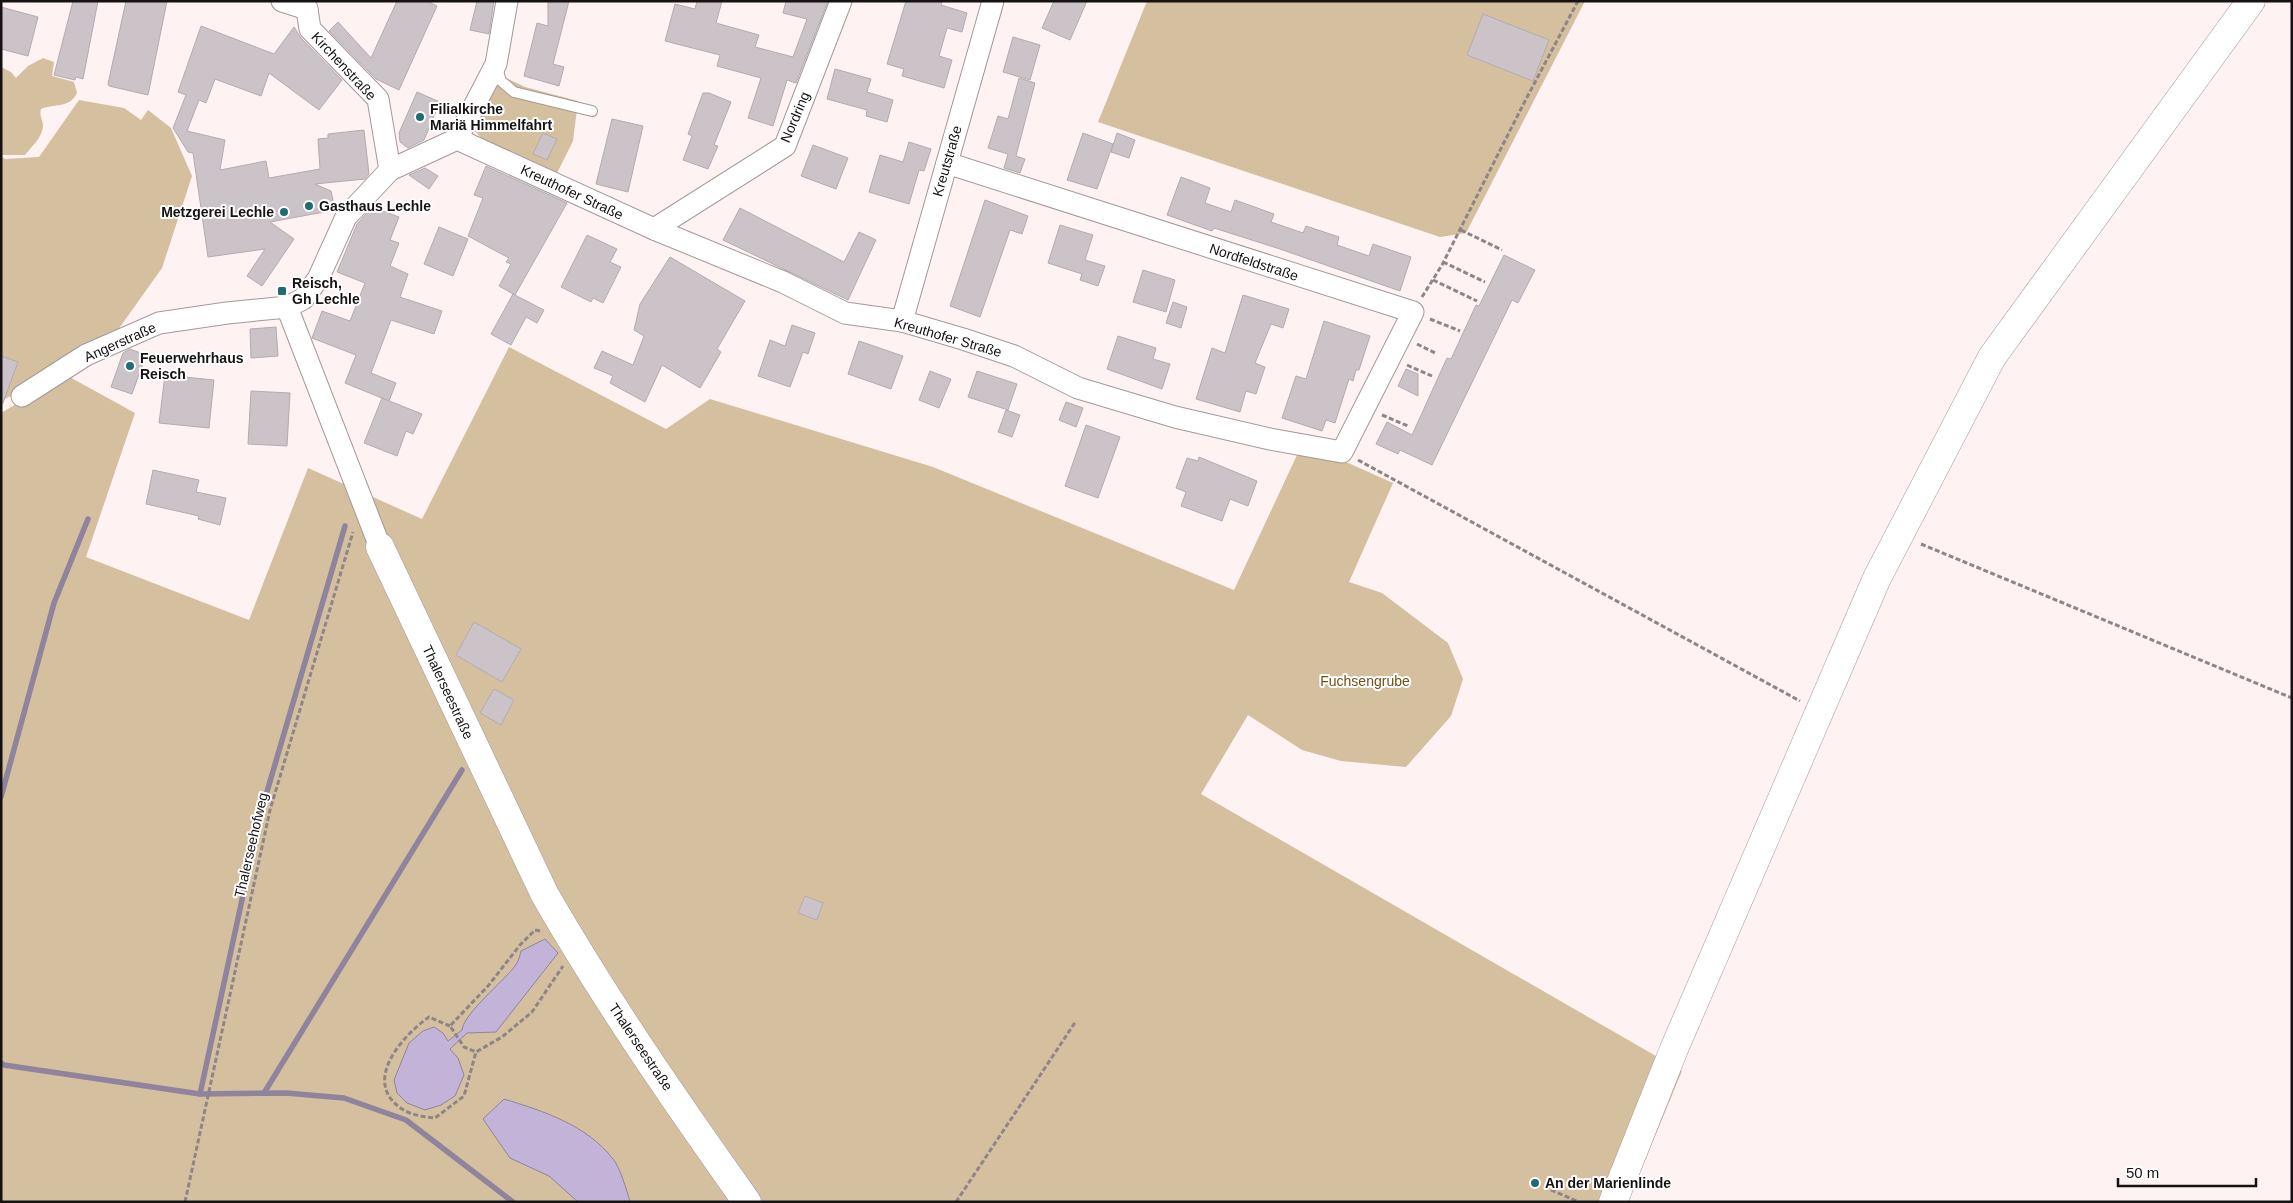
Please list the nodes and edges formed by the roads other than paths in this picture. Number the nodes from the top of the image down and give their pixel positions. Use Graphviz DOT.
graph roads {
  1 [pos="282,1"];
  2 [pos="507,1"];
  3 [pos="841,1"];
  4 [pos="993,1"];
  5 [pos="2251,1"];
  6 [pos="309,5"];
  7 [pos="496,64"];
  8 [pos="592,111"];
  9 [pos="457,139"];
  10 [pos="947,163"];
  11 [pos="390,170"];
  12 [pos="654,229"];
  13 [pos="287,307"];
  14 [pos="902,321"];
  15 [pos="22,396"];
  16 [pos="1364,407"];
  17 [pos="380,547"];
  18 [pos="747,1202"];
  19 [pos="1613,1202"];
  1 -- 6 [label="street"];
  2 -- 7 [label="street"];
  3 -- 12 [label="street, Nordring"];
  4 -- 10 [label="street, Kreutstraße"];
  5 -- 19 [label="street"];
  6 -- 11 [label="street, Kirchenstraße"];
  7 -- 8 [label="lane"];
  7 -- 9 [label="street"];
  9 -- 11 [label="street"];
  9 -- 12 [label="street, Kreuthofer Straße"];
  10 -- 14 [label="street, Kreutstraße"];
  10 -- 16 [label="street, Nordfeldstraße"];
  11 -- 13 [label="street"];
  12 -- 14 [label="street, Kreuthofer Straße"];
  13 -- 15 [label="street, Angerstraße"];
  13 -- 17 [label="street, Thalerseestraße"];
  14 -- 16 [label="street, Kreuthofer Straße"];
  17 -- 18 [label="street, Thalerseestraße"];
}
